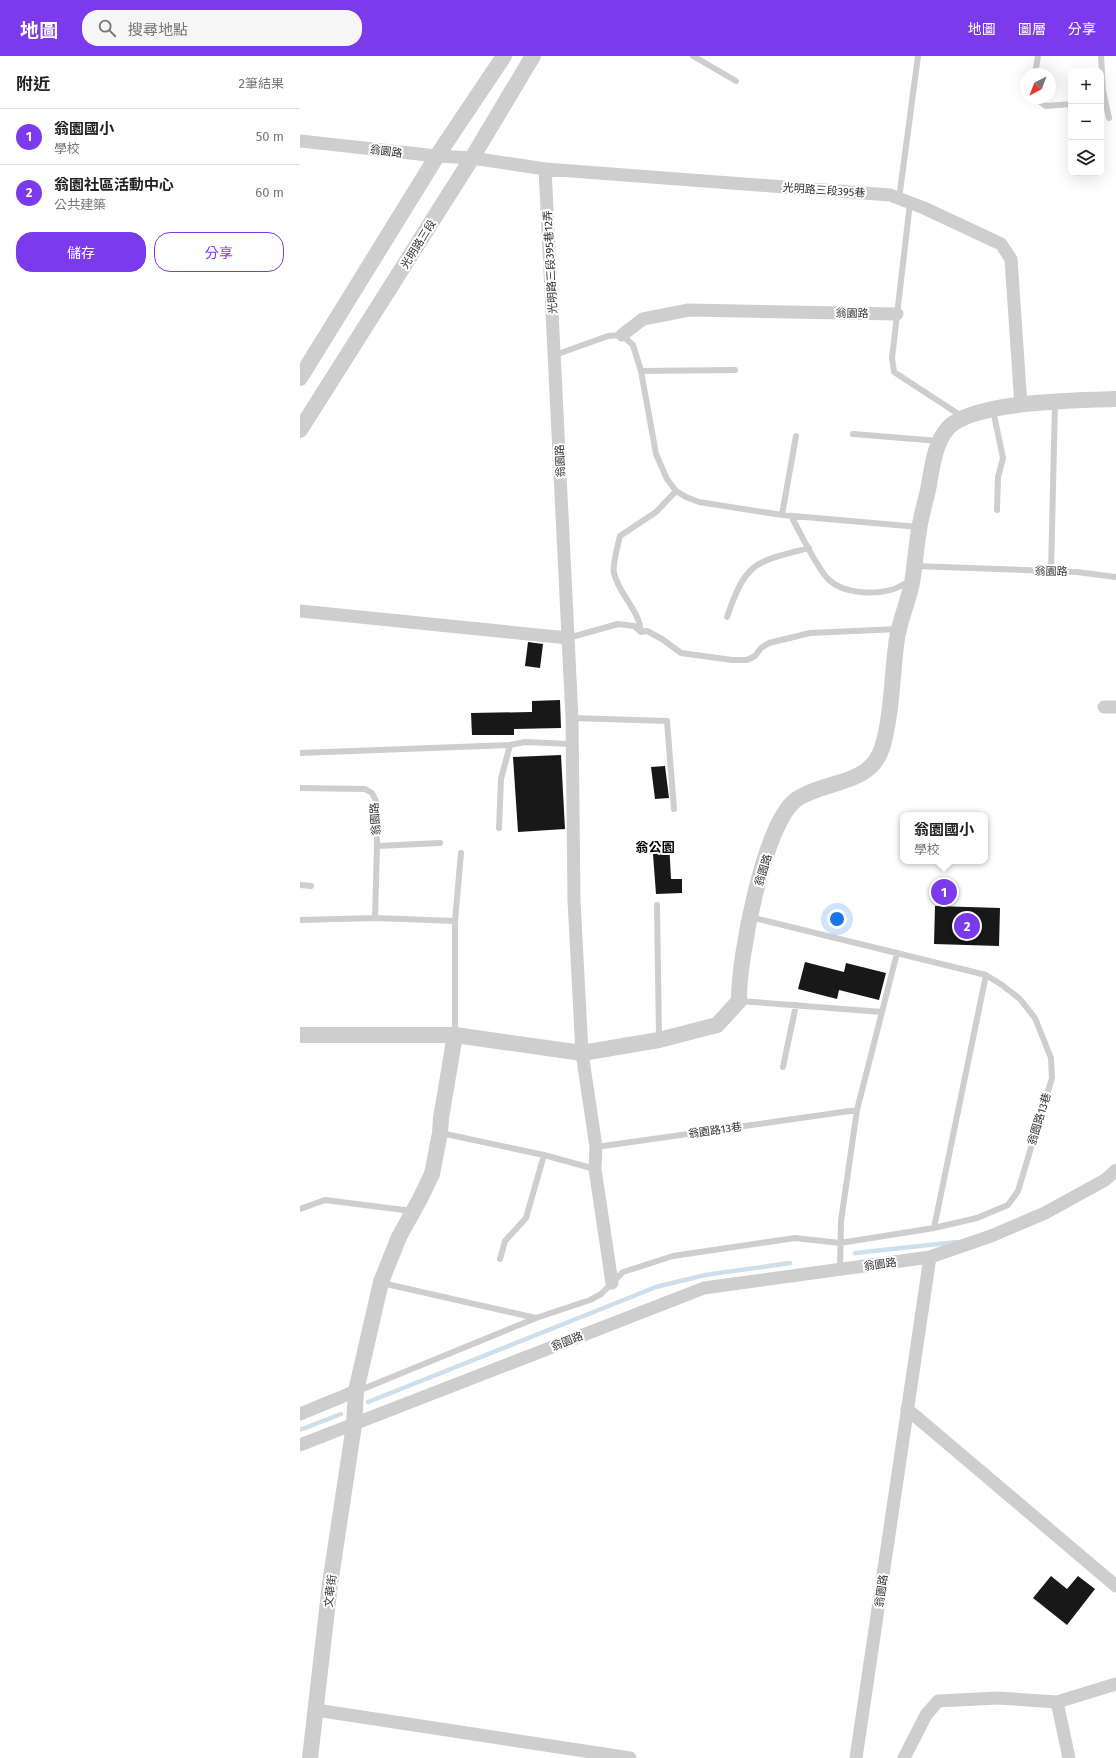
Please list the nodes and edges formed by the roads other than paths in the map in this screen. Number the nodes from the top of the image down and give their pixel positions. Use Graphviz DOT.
graph roads {
  1 [pos="504,56"];
  2 [pos="533,56"];
  3 [pos="693,56"];
  4 [pos="918,56"];
  5 [pos="1038,56"];
  6 [pos="1101,56"];
  7 [pos="1036,68"];
  8 [pos="736,81"];
  9 [pos="1043,104"];
  10 [pos="1068,104"];
  11 [pos="1110,118"];
  12 [pos="300,141"];
  13 [pos="437,156"];
  14 [pos="472,158"];
  15 [pos="545,168"];
  16 [pos="905,201"];
  17 [pos="898,314"];
  18 [pos="622,335"];
  19 [pos="555,355"];
  20 [pos="735,370"];
  21 [pos="641,371"];
  22 [pos="300,378"];
  23 [pos="1116,399"];
  24 [pos="1055,401"];
  25 [pos="1021,406"];
  26 [pos="993,410"];
  27 [pos="963,417"];
  28 [pos="300,430"];
  29 [pos="853,434"];
  30 [pos="796,436"];
  31 [pos="939,441"];
  32 [pos="676,491"];
  33 [pos="997,510"];
  34 [pos="782,515"];
  35 [pos="791,516"];
  36 [pos="919,527"];
  37 [pos="809,548"];
  38 [pos="1051,571"];
  39 [pos="913,572"];
  40 [pos="1116,577"];
  41 [pos="300,612"];
  42 [pos="727,617"];
  43 [pos="899,629"];
  44 [pos="641,632"];
  45 [pos="568,638"];
  46 [pos="572,718"];
  47 [pos="571,744"];
  48 [pos="510,745"];
  49 [pos="300,753"];
  50 [pos="300,788"];
  51 [pos="674,809"];
  52 [pos="499,828"];
  53 [pos="440,843"];
  54 [pos="377,846"];
  55 [pos="460,852"];
  56 [pos="300,885"];
  57 [pos="311,886"];
  58 [pos="657,905"];
  59 [pos="750,917"];
  60 [pos="374,918"];
  61 [pos="300,920"];
  62 [pos="455,921"];
  63 [pos="897,953"];
  64 [pos="986,975"];
  65 [pos="739,1001"];
  66 [pos="796,1005"];
  67 [pos="882,1012"];
  68 [pos="300,1035"];
  69 [pos="455,1035"];
  70 [pos="659,1040"];
  71 [pos="582,1053"];
  72 [pos="783,1067"];
  73 [pos="857,1110"];
  74 [pos="440,1133"];
  75 [pos="596,1147"];
  76 [pos="544,1155"];
  77 [pos="595,1169"];
  78 [pos="1116,1170"];
  79 [pos="300,1210"];
  80 [pos="414,1211"];
  81 [pos="934,1228"];
  82 [pos="840,1243"];
  83 [pos="930,1257"];
  84 [pos="500,1259"];
  85 [pos="840,1270"];
  86 [pos="381,1282"];
  87 [pos="612,1283"];
  88 [pos="536,1318"];
  89 [pos="356,1391"];
  90 [pos="907,1408"];
  91 [pos="300,1414"];
  92 [pos="354,1425"];
  93 [pos="300,1445"];
  94 [pos="1116,1586"];
  95 [pos="1116,1684"];
  96 [pos="1057,1702"];
  97 [pos="316,1710"];
  98 [pos="310,1758"];
  99 [pos="630,1758"];
  100 [pos="856,1758"];
  101 [pos="904,1758"];
  102 [pos="1069,1758"];
  1 -- 13 [label="street"];
  2 -- 14 [label="street, 光明路三段"];
  3 -- 8 [label="lane"];
  4 -- 16 [label="lane"];
  5 -- 7 [label="lane"];
  6 -- 11 [label="lane"];
  9 -- 10 [label="lane"];
  12 -- 13 [label="street, 翁園路"];
  13 -- 14 [label="street, 翁園路"];
  13 -- 22 [label="street"];
  14 -- 15 [label="street, 光明路三段395巷"];
  14 -- 28 [label="street, 光明路三段"];
  15 -- 16 [label="street, 光明路三段395巷"];
  15 -- 19 [label="street, 光明路三段395巷12弄"];
  16 -- 17 [label="lane"];
  16 -- 25 [label="street, 光明路三段395巷"];
  17 -- 18 [label="street, 翁園路"];
  17 -- 27 [label="lane"];
  18 -- 19 [label="lane, 翁園路"];
  18 -- 21 [label="lane"];
  19 -- 45 [label="street, 翁園路"];
  20 -- 21 [label="lane"];
  21 -- 32 [label="lane"];
  23 -- 24 [label="street, 翁園路"];
  24 -- 25 [label="street, 翁園路"];
  24 -- 38 [label="lane"];
  25 -- 26 [label="street, 翁園路"];
  26 -- 27 [label="street, 翁園路"];
  26 -- 33 [label="lane"];
  27 -- 31 [label="street, 翁園路"];
  29 -- 31 [label="lane"];
  30 -- 34 [label="lane"];
  31 -- 36 [label="street, 翁園路"];
  32 -- 34 [label="lane"];
  32 -- 44 [label="lane"];
  34 -- 35 [label="lane"];
  35 -- 36 [label="lane"];
  35 -- 37 [label="lane"];
  36 -- 39 [label="street, 翁園路"];
  37 -- 39 [label="lane"];
  37 -- 42 [label="lane"];
  38 -- 39 [label="lane, 翁園路"];
  38 -- 40 [label="lane, 翁園路"];
  39 -- 43 [label="street, 翁園路"];
  41 -- 45 [label="street"];
  43 -- 44 [label="lane"];
  43 -- 59 [label="street, 翁園路"];
  44 -- 45 [label="lane"];
  45 -- 46 [label="street, 翁園路"];
  46 -- 47 [label="street, 翁園路"];
  46 -- 51 [label="lane"];
  47 -- 48 [label="lane"];
  47 -- 71 [label="street, 翁園路"];
  48 -- 49 [label="lane"];
  48 -- 52 [label="lane"];
  50 -- 54 [label="lane, 翁園路"];
  53 -- 54 [label="lane"];
  54 -- 60 [label="lane, 翁園路"];
  55 -- 62 [label="lane"];
  56 -- 57 [label="lane"];
  58 -- 70 [label="lane"];
  59 -- 63 [label="lane, 翁園路13巷"];
  59 -- 65 [label="street, 翁園路"];
  60 -- 61 [label="lane"];
  60 -- 62 [label="lane"];
  62 -- 69 [label="lane"];
  63 -- 64 [label="lane, 翁園路13巷"];
  63 -- 67 [label="lane"];
  64 -- 81 [label="lane"];
  64 -- 81 [label="lane, 翁園路13巷"];
  65 -- 66 [label="lane"];
  65 -- 70 [label="street"];
  66 -- 67 [label="lane"];
  66 -- 72 [label="lane"];
  67 -- 73 [label="lane"];
  68 -- 69 [label="street"];
  69 -- 71 [label="street"];
  69 -- 74 [label="street"];
  70 -- 71 [label="street"];
  71 -- 75 [label="street, 翁園路"];
  73 -- 75 [label="lane, 翁園路13巷"];
  73 -- 82 [label="lane"];
  74 -- 76 [label="lane"];
  74 -- 80 [label="street"];
  75 -- 77 [label="street, 翁園路"];
  76 -- 77 [label="lane"];
  76 -- 84 [label="lane"];
  77 -- 87 [label="street, 翁園路"];
  78 -- 83 [label="street, 翁園路"];
  79 -- 80 [label="lane"];
  80 -- 86 [label="street"];
  81 -- 82 [label="lane, 翁園路13巷"];
  82 -- 85 [label="lane"];
  82 -- 87 [label="lane, 翁園路13巷"];
  83 -- 85 [label="street, 翁園路"];
  83 -- 90 [label="street, 翁園路"];
  85 -- 92 [label="street, 翁園路"];
  86 -- 88 [label="lane"];
  86 -- 89 [label="street"];
  87 -- 88 [label="lane, 翁園路13巷"];
  88 -- 89 [label="lane, 翁園路13巷"];
  89 -- 91 [label="street"];
  89 -- 92 [label="street"];
  90 -- 94 [label="street"];
  90 -- 100 [label="street, 翁園路"];
  92 -- 93 [label="street, 翁園路"];
  92 -- 97 [label="street, 文華街"];
  95 -- 96 [label="street"];
  96 -- 101 [label="street"];
  96 -- 102 [label="street"];
  97 -- 98 [label="street, 文華街"];
  97 -- 99 [label="street"];
}
